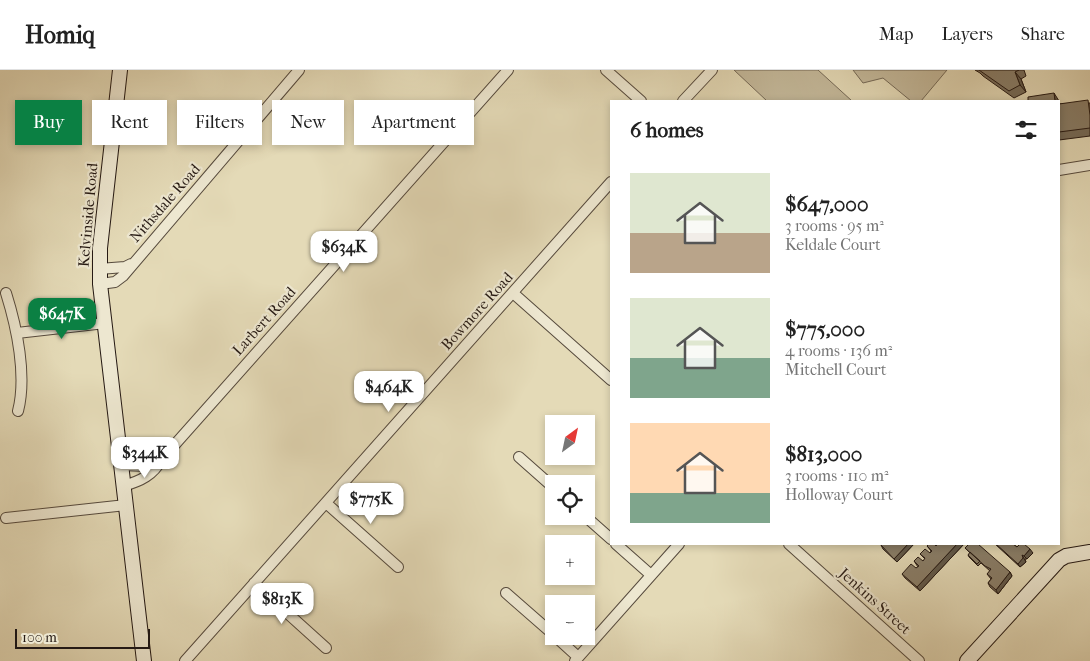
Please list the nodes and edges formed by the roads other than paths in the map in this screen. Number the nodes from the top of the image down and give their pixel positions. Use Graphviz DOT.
graph roads {
  1 [pos="120,70"];
  2 [pos="299,70"];
  3 [pos="508,70"];
  4 [pos="606,70"];
  5 [pos="712,70"];
  6 [pos="640,100"];
  7 [pos="684,100"];
  8 [pos="1090,165"];
  9 [pos="1060,170"];
  10 [pos="610,183"];
  11 [pos="132,264"];
  12 [pos="99,269"];
  13 [pos="100,284"];
  14 [pos="6,293"];
  15 [pos="514,293"];
  16 [pos="105,323"];
  17 [pos="17,333"];
  18 [pos="610,379"];
  19 [pos="18,412"];
  20 [pos="519,457"];
  21 [pos="162,458"];
  22 [pos="121,465"];
  23 [pos="545,480"];
  24 [pos="123,486"];
  25 [pos="326,502"];
  26 [pos="126,505"];
  27 [pos="6,518"];
  28 [pos="595,525"];
  29 [pos="610,538"];
  30 [pos="617,545"];
  31 [pos="678,545"];
  32 [pos="790,545"];
  33 [pos="1090,552"];
  34 [pos="398,567"];
  35 [pos="651,575"];
  36 [pos="254,583"];
  37 [pos="506,592"];
  38 [pos="545,628"];
  39 [pos="563,645"];
  40 [pos="326,648"];
  41 [pos="577,659"];
  42 [pos="144,661"];
  43 [pos="185,661"];
  44 [pos="919,661"];
  45 [pos="967,661"];
  1 -- 12 [label="street, Kelvinside Road"];
  2 -- 11 [label="street, Nithsdale Road"];
  3 -- 21 [label="street, Larbert Road"];
  4 -- 6 [label="street"];
  5 -- 7 [label="street"];
  8 -- 9 [label="street"];
  10 -- 15 [label="street, Bowmore Road"];
  11 -- 12 [label="street, Nithsdale Road"];
  11 -- 13 [label="street, Nithsdale Road"];
  12 -- 13 [label="street, Kelvinside Road"];
  13 -- 16 [label="street, Kelvinside Road"];
  14 -- 17 [label="street"];
  15 -- 18 [label="street"];
  15 -- 25 [label="street, Bowmore Road"];
  16 -- 17 [label="street"];
  16 -- 22 [label="street, Kelvinside Road"];
  17 -- 19 [label="street"];
  20 -- 23 [label="street"];
  21 -- 22 [label="street, Larbert Road"];
  21 -- 24 [label="street, Larbert Road"];
  22 -- 24 [label="street, Kelvinside Road"];
  24 -- 26 [label="street, Kelvinside Road"];
  25 -- 34 [label="street"];
  25 -- 36 [label="street, Bowmore Road"];
  26 -- 27 [label="street"];
  26 -- 42 [label="street, Kelvinside Road"];
  28 -- 29 [label="street"];
  30 -- 35 [label="street"];
  31 -- 35 [label="street"];
  32 -- 44 [label="street, Jenkins Street"];
  33 -- 45 [label="street"];
  35 -- 41 [label="street"];
  36 -- 40 [label="street"];
  36 -- 43 [label="street, Bowmore Road"];
  37 -- 38 [label="street"];
  39 -- 41 [label="street"];
}
